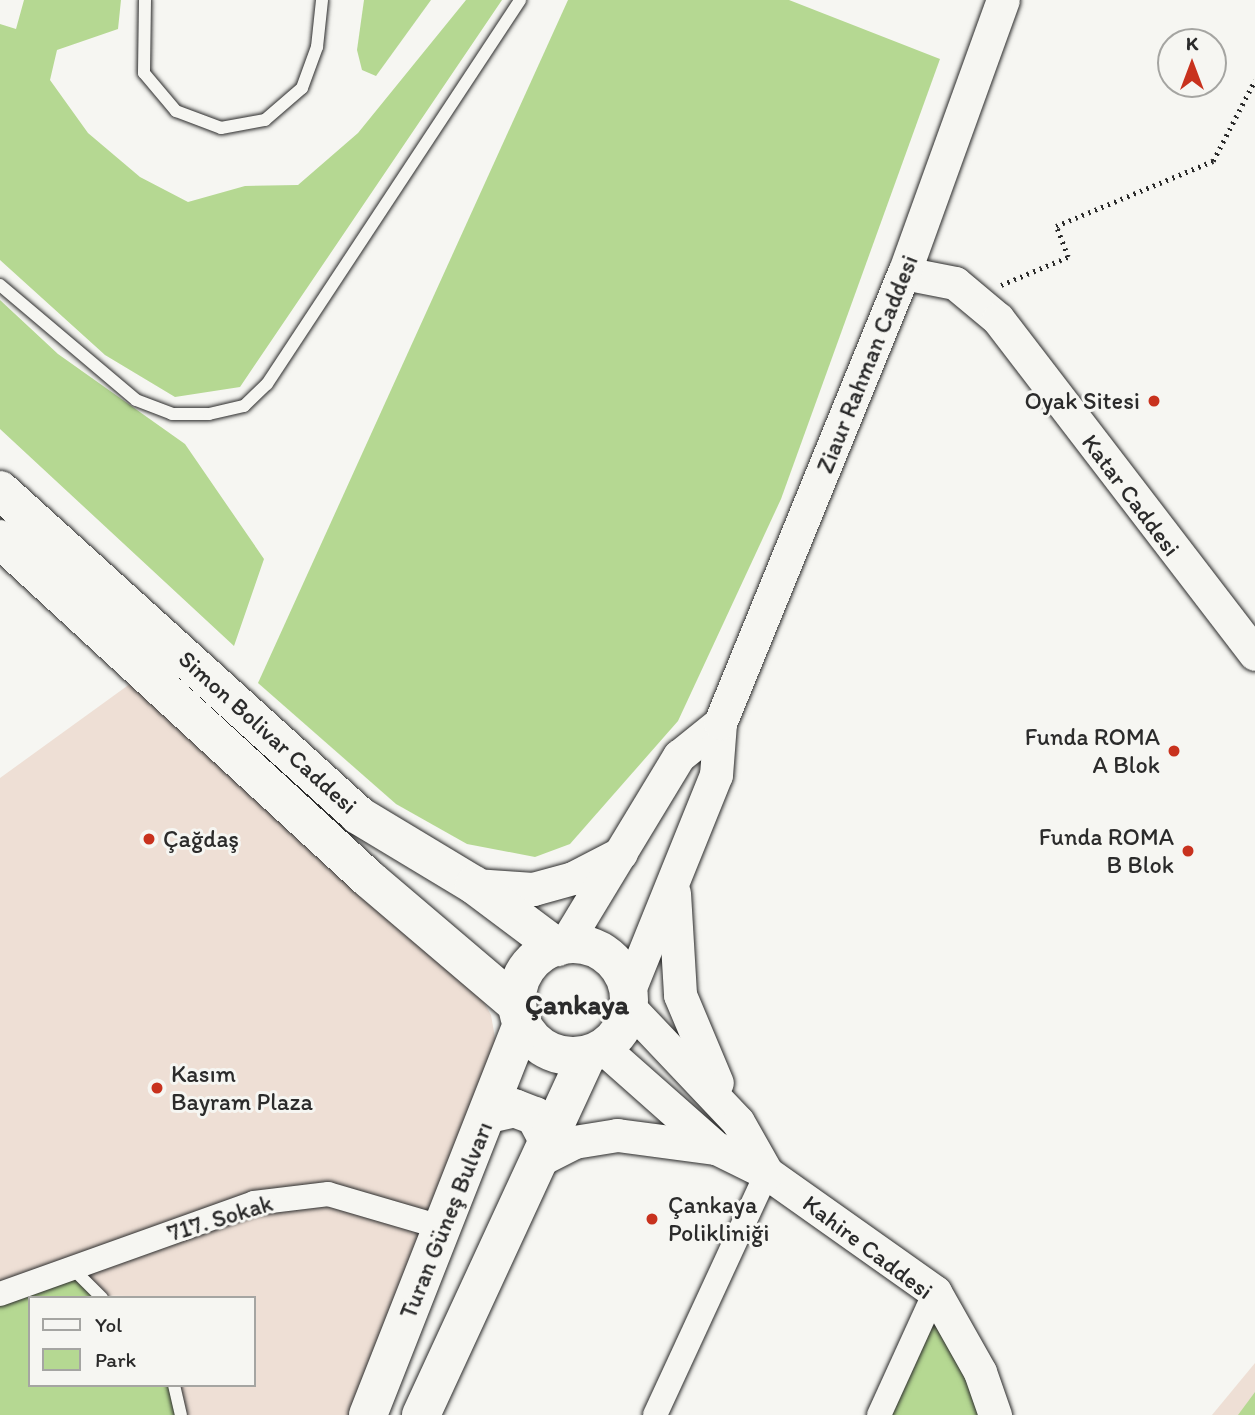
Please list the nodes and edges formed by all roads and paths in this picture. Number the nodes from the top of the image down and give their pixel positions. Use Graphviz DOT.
graph roads {
  1 [pos="145,0"];
  2 [pos="322,0"];
  3 [pos="520,0"];
  4 [pos="1003,0"];
  5 [pos="1255,80"];
  6 [pos="1253,88"];
  7 [pos="904,273"];
  8 [pos="0,285"];
  9 [pos="971,297"];
  10 [pos="0,490"];
  11 [pos="0,539"];
  12 [pos="1255,654"];
  13 [pos="720,723"];
  14 [pos="623,852"];
  15 [pos="674,877"];
  16 [pos="474,885"];
  17 [pos="561,945"];
  18 [pos="629,999"];
  19 [pos="519,1014"];
  20 [pos="595,1051"];
  21 [pos="489,1114"];
  22 [pos="738,1122"];
  23 [pos="716,1148"];
  24 [pos="546,1152"];
  25 [pos="767,1173"];
  26 [pos="444,1228"];
  27 [pos="71,1267"];
  28 [pos="935,1292"];
  29 [pos="0,1294"];
  30 [pos="100,1296"];
  31 [pos="174,1387"];
  32 [pos="181,1415"];
  33 [pos="368,1415"];
  34 [pos="421,1415"];
  35 [pos="655,1415"];
  36 [pos="879,1415"];
  37 [pos="995,1415"];
  1 -- 2 [label="lane"];
  3 -- 8 [label="lane"];
  4 -- 7 [label="main road, Ziaur Rahman Caddesi"];
  5 -- 6 [label="path"];
  6 -- 9 [label="path"];
  7 -- 9 [label="main road, Katar Caddesi"];
  7 -- 13 [label="main road, Ziaur Rahman Caddesi"];
  9 -- 12 [label="main road, Katar Caddesi"];
  10 -- 16 [label="main road, Simon Bolivar Caddesi"];
  11 -- 19 [label="main road, Simon Bolivar Caddesi"];
  13 -- 14 [label="main road, Ziaur Rahman Caddesi"];
  13 -- 15 [label="main road, Ziaur Rahman Caddesi"];
  14 -- 16 [label="main road"];
  14 -- 17 [label="main road, Ziaur Rahman Caddesi"];
  15 -- 18 [label="main road, Ziaur Rahman Caddesi"];
  15 -- 22 [label="main road"];
  16 -- 17 [label="main road, Simon Bolivar Caddesi"];
  17 -- 18 [label="main road"];
  17 -- 19 [label="main road"];
  18 -- 20 [label="main road"];
  18 -- 22 [label="main road, Kahire Caddesi"];
  19 -- 20 [label="main road"];
  19 -- 21 [label="main road, Turan Güneş Bulvarı"];
  20 -- 23 [label="main road"];
  20 -- 24 [label="main road"];
  21 -- 24 [label="main road"];
  21 -- 26 [label="main road, Turan Güneş Bulvarı"];
  22 -- 25 [label="main road, Kahire Caddesi"];
  23 -- 24 [label="main road"];
  23 -- 25 [label="main road"];
  24 -- 34 [label="main road"];
  25 -- 28 [label="main road, Kahire Caddesi"];
  25 -- 35 [label="street"];
  26 -- 27 [label="street, 717. Sokak"];
  26 -- 33 [label="main road, Turan Güneş Bulvarı"];
  27 -- 29 [label="street, 717. Sokak"];
  27 -- 30 [label="lane"];
  28 -- 36 [label="street"];
  28 -- 37 [label="main road, Kahire Caddesi"];
  31 -- 32 [label="lane"];
}
